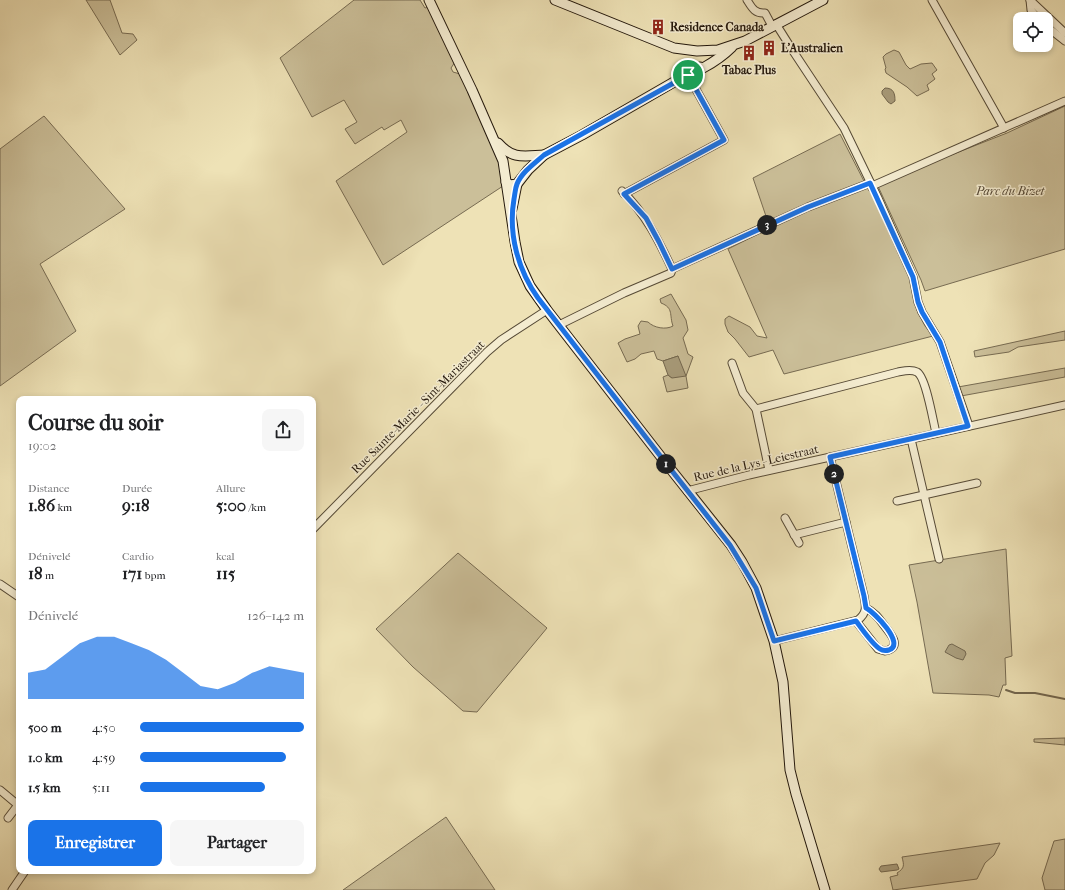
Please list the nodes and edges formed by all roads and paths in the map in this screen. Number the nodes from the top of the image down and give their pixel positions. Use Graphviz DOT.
graph roads {
  1 [pos="429,0"];
  2 [pos="555,0"];
  3 [pos="747,0"];
  4 [pos="823,0"];
  5 [pos="932,0"];
  6 [pos="1030,0"];
  7 [pos="808,3"];
  8 [pos="1033,12"];
  9 [pos="774,25"];
  10 [pos="1053,32"];
  11 [pos="1065,33"];
  12 [pos="1065,41"];
  13 [pos="733,46"];
  14 [pos="697,51"];
  15 [pos="700,67"];
  16 [pos="688,75"];
  17 [pos="1065,101"];
  18 [pos="1004,128"];
  19 [pos="494,139"];
  20 [pos="510,154"];
  21 [pos="544,155"];
  22 [pos="523,156"];
  23 [pos="503,161"];
  24 [pos="528,170"];
  25 [pos="506,182"];
  26 [pos="517,184"];
  27 [pos="871,184"];
  28 [pos="512,214"];
  29 [pos="672,269"];
  30 [pos="547,310"];
  31 [pos="559,325"];
  32 [pos="732,363"];
  33 [pos="1065,405"];
  34 [pos="756,409"];
  35 [pos="968,426"];
  36 [pos="936,433"];
  37 [pos="911,439"];
  38 [pos="830,457"];
  39 [pos="769,470"];
  40 [pos="977,483"];
  41 [pos="687,491"];
  42 [pos="924,495"];
  43 [pos="897,501"];
  44 [pos="785,518"];
  45 [pos="846,522"];
  46 [pos="316,526"];
  47 [pos="794,534"];
  48 [pos="799,543"];
  49 [pos="939,559"];
  50 [pos="0,584"];
  51 [pos="16,595"];
  52 [pos="866,608"];
  53 [pos="856,621"];
  54 [pos="774,641"];
  55 [pos="0,790"];
  56 [pos="16,803"];
  57 [pos="16,808"];
  58 [pos="8,818"];
  59 [pos="23,874"];
  60 [pos="12,890"];
  61 [pos="825,890"];
  1 -- 19 [label="street"];
  2 -- 14 [label="street"];
  3 -- 9 [label="street"];
  4 -- 7 [label="street"];
  5 -- 18 [label="street"];
  6 -- 8 [label="street"];
  6 -- 11 [label="street"];
  7 -- 9 [label="street"];
  9 -- 13 [label="street"];
  9 -- 27 [label="street"];
  10 -- 12 [label="street"];
  13 -- 14 [label="street"];
  13 -- 15 [label="street"];
  14 -- 15 [label="street"];
  15 -- 16 [label="street"];
  16 -- 21 [label="street"];
  16 -- 29 [label="street"];
  17 -- 18 [label="street"];
  18 -- 27 [label="street"];
  19 -- 20 [label="street"];
  19 -- 23 [label="street"];
  20 -- 22 [label="street"];
  20 -- 23 [label="street"];
  21 -- 22 [label="street"];
  21 -- 24 [label="street"];
  22 -- 24 [label="street"];
  23 -- 25 [label="street"];
  24 -- 26 [label="street"];
  25 -- 26 [label="street"];
  25 -- 28 [label="street"];
  26 -- 28 [label="street"];
  27 -- 29 [label="street"];
  27 -- 35 [label="street"];
  28 -- 30 [label="street"];
  29 -- 31 [label="street"];
  30 -- 31 [label="street"];
  30 -- 46 [label="street, Rue Sainte-Marie - Sint-Mariastraat"];
  31 -- 41 [label="street"];
  32 -- 34 [label="street"];
  33 -- 35 [label="street, Rue de la Lys - Leiestraat"];
  34 -- 36 [label="street"];
  34 -- 39 [label="street"];
  35 -- 36 [label="street, Rue de la Lys - Leiestraat"];
  36 -- 37 [label="street, Rue de la Lys - Leiestraat"];
  37 -- 38 [label="street, Rue de la Lys - Leiestraat"];
  37 -- 42 [label="street"];
  38 -- 39 [label="street, Rue de la Lys - Leiestraat"];
  38 -- 45 [label="street"];
  39 -- 41 [label="street, Rue de la Lys - Leiestraat"];
  40 -- 42 [label="street"];
  41 -- 54 [label="street"];
  42 -- 43 [label="street"];
  42 -- 49 [label="street"];
  44 -- 47 [label="street"];
  45 -- 47 [label="street"];
  45 -- 52 [label="street"];
  47 -- 48 [label="street"];
  50 -- 51 [label="street"];
  52 -- 53 [label="street"];
  52 -- 53 [label="street"];
  53 -- 54 [label="street"];
  54 -- 61 [label="street"];
  55 -- 56 [label="street"];
  57 -- 58 [label="street"];
  59 -- 60 [label="street"];
}
